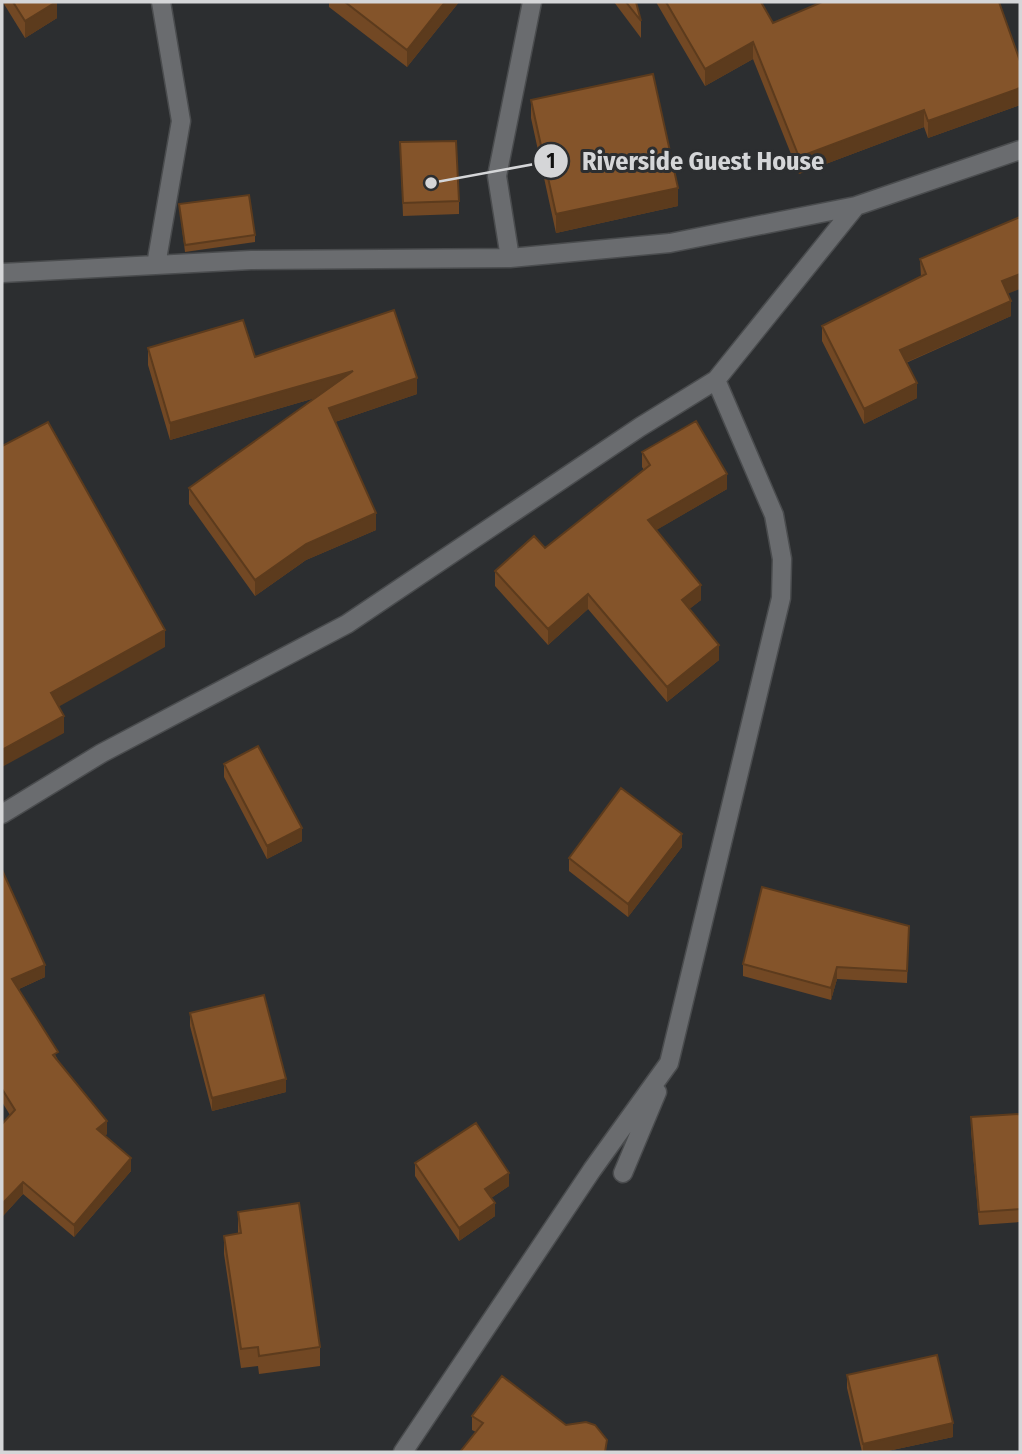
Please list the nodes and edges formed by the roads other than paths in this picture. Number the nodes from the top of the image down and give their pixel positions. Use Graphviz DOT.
graph roads {
  1 [pos="161,2"];
  2 [pos="532,2"];
  3 [pos="1020,150"];
  4 [pos="856,206"];
  5 [pos="510,258"];
  6 [pos="156,265"];
  7 [pos="2,273"];
  8 [pos="716,380"];
  9 [pos="2,814"];
  10 [pos="669,1063"];
  11 [pos="623,1173"];
  12 [pos="403,1452"];
  1 -- 6 [label="street"];
  2 -- 5 [label="street"];
  3 -- 4 [label="street"];
  4 -- 5 [label="street"];
  4 -- 8 [label="street"];
  5 -- 6 [label="street"];
  6 -- 7 [label="street"];
  8 -- 9 [label="street"];
  8 -- 10 [label="street"];
  10 -- 11 [label="street"];
  10 -- 12 [label="street"];
}
